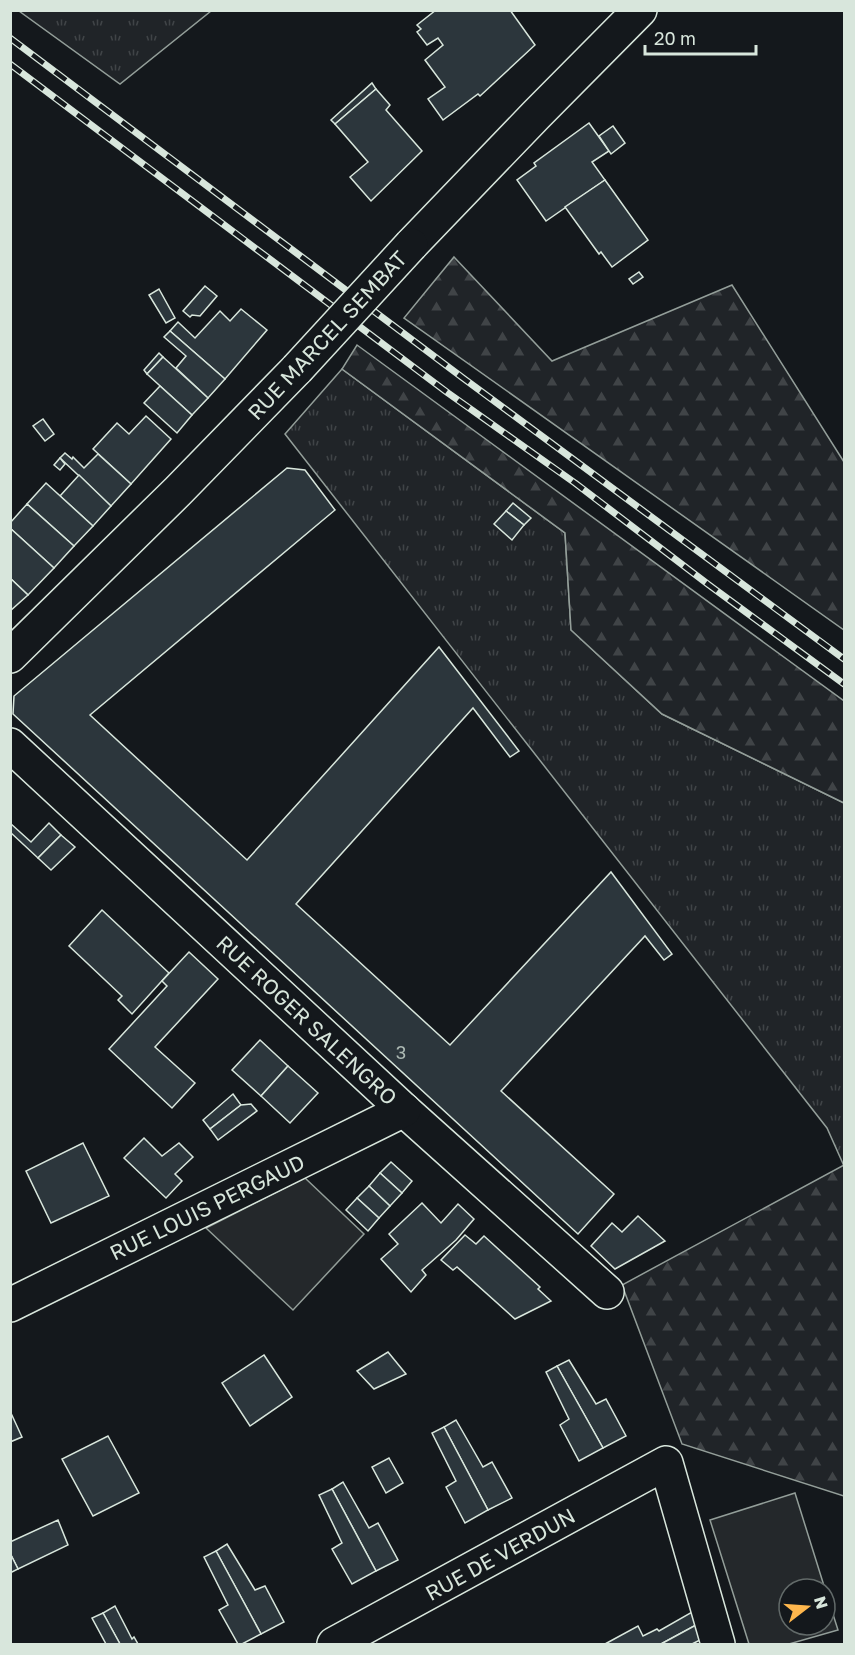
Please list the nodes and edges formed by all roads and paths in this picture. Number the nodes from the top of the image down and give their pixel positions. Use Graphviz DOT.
graph roads {
  1 [pos="640,10"];
  2 [pos="10,656"];
  3 [pos="10,745"];
  4 [pos="404,1110"];
  5 [pos="607,1292"];
  6 [pos="10,1305"];
  7 [pos="334,1644"];
  8 [pos="718,1644"];
  1 -- 2 [label="street, RUE MARCEL SEMBAT, bridge"];
  3 -- 4 [label="street, RUE ROGER SALENGRO"];
  4 -- 5 [label="street, RUE ROGER SALENGRO"];
  4 -- 6 [label="street, RUE LOUIS PERGAUD"];
  7 -- 8 [label="street, RUE DE VERDUN"];
}
